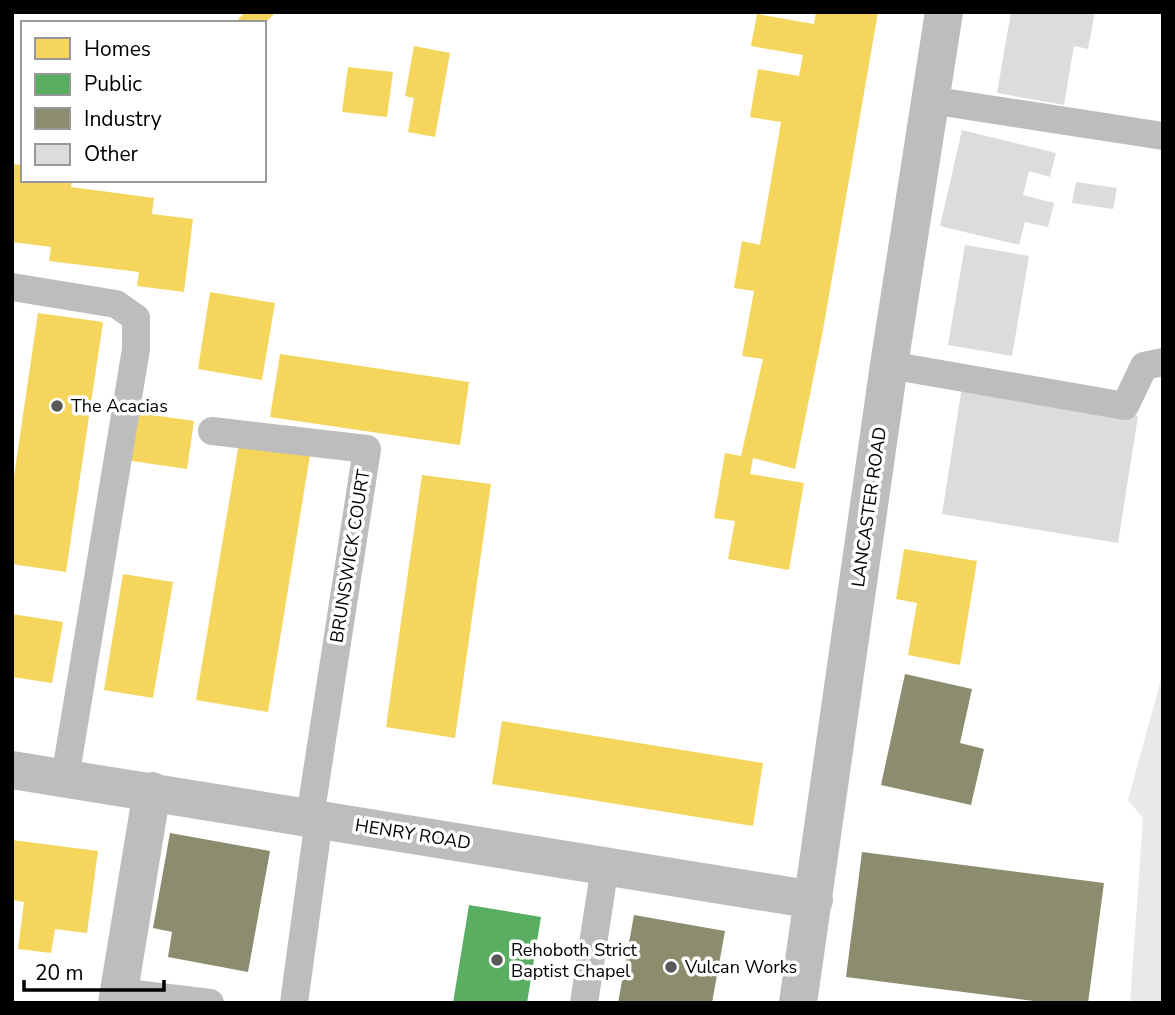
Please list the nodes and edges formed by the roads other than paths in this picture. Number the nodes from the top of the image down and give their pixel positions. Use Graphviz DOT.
graph roads {
  1 [pos="944,12"];
  2 [pos="930,100"];
  3 [pos="1163,136"];
  4 [pos="12,287"];
  5 [pos="1163,362"];
  6 [pos="889,365"];
  7 [pos="212,430"];
  8 [pos="12,770"];
  9 [pos="65,778"];
  10 [pos="152,791"];
  11 [pos="314,818"];
  12 [pos="605,866"];
  13 [pos="814,900"];
  14 [pos="118,997"];
  15 [pos="210,1003"];
  16 [pos="293,1003"];
  17 [pos="584,1003"];
  18 [pos="798,1003"];
  1 -- 2 [label="street, LANCASTER ROAD"];
  2 -- 3 [label="lane"];
  2 -- 6 [label="street, LANCASTER ROAD"];
  4 -- 9 [label="lane"];
  5 -- 6 [label="lane"];
  6 -- 13 [label="street, LANCASTER ROAD"];
  7 -- 11 [label="lane, BRUNSWICK COURT"];
  8 -- 9 [label="street, HENRY ROAD"];
  9 -- 10 [label="street, HENRY ROAD"];
  10 -- 11 [label="street, HENRY ROAD"];
  10 -- 14 [label="street"];
  11 -- 12 [label="street, HENRY ROAD"];
  11 -- 16 [label="lane"];
  12 -- 13 [label="street, HENRY ROAD"];
  12 -- 17 [label="lane"];
  13 -- 18 [label="street, LANCASTER ROAD"];
  14 -- 15 [label="lane"];
}
